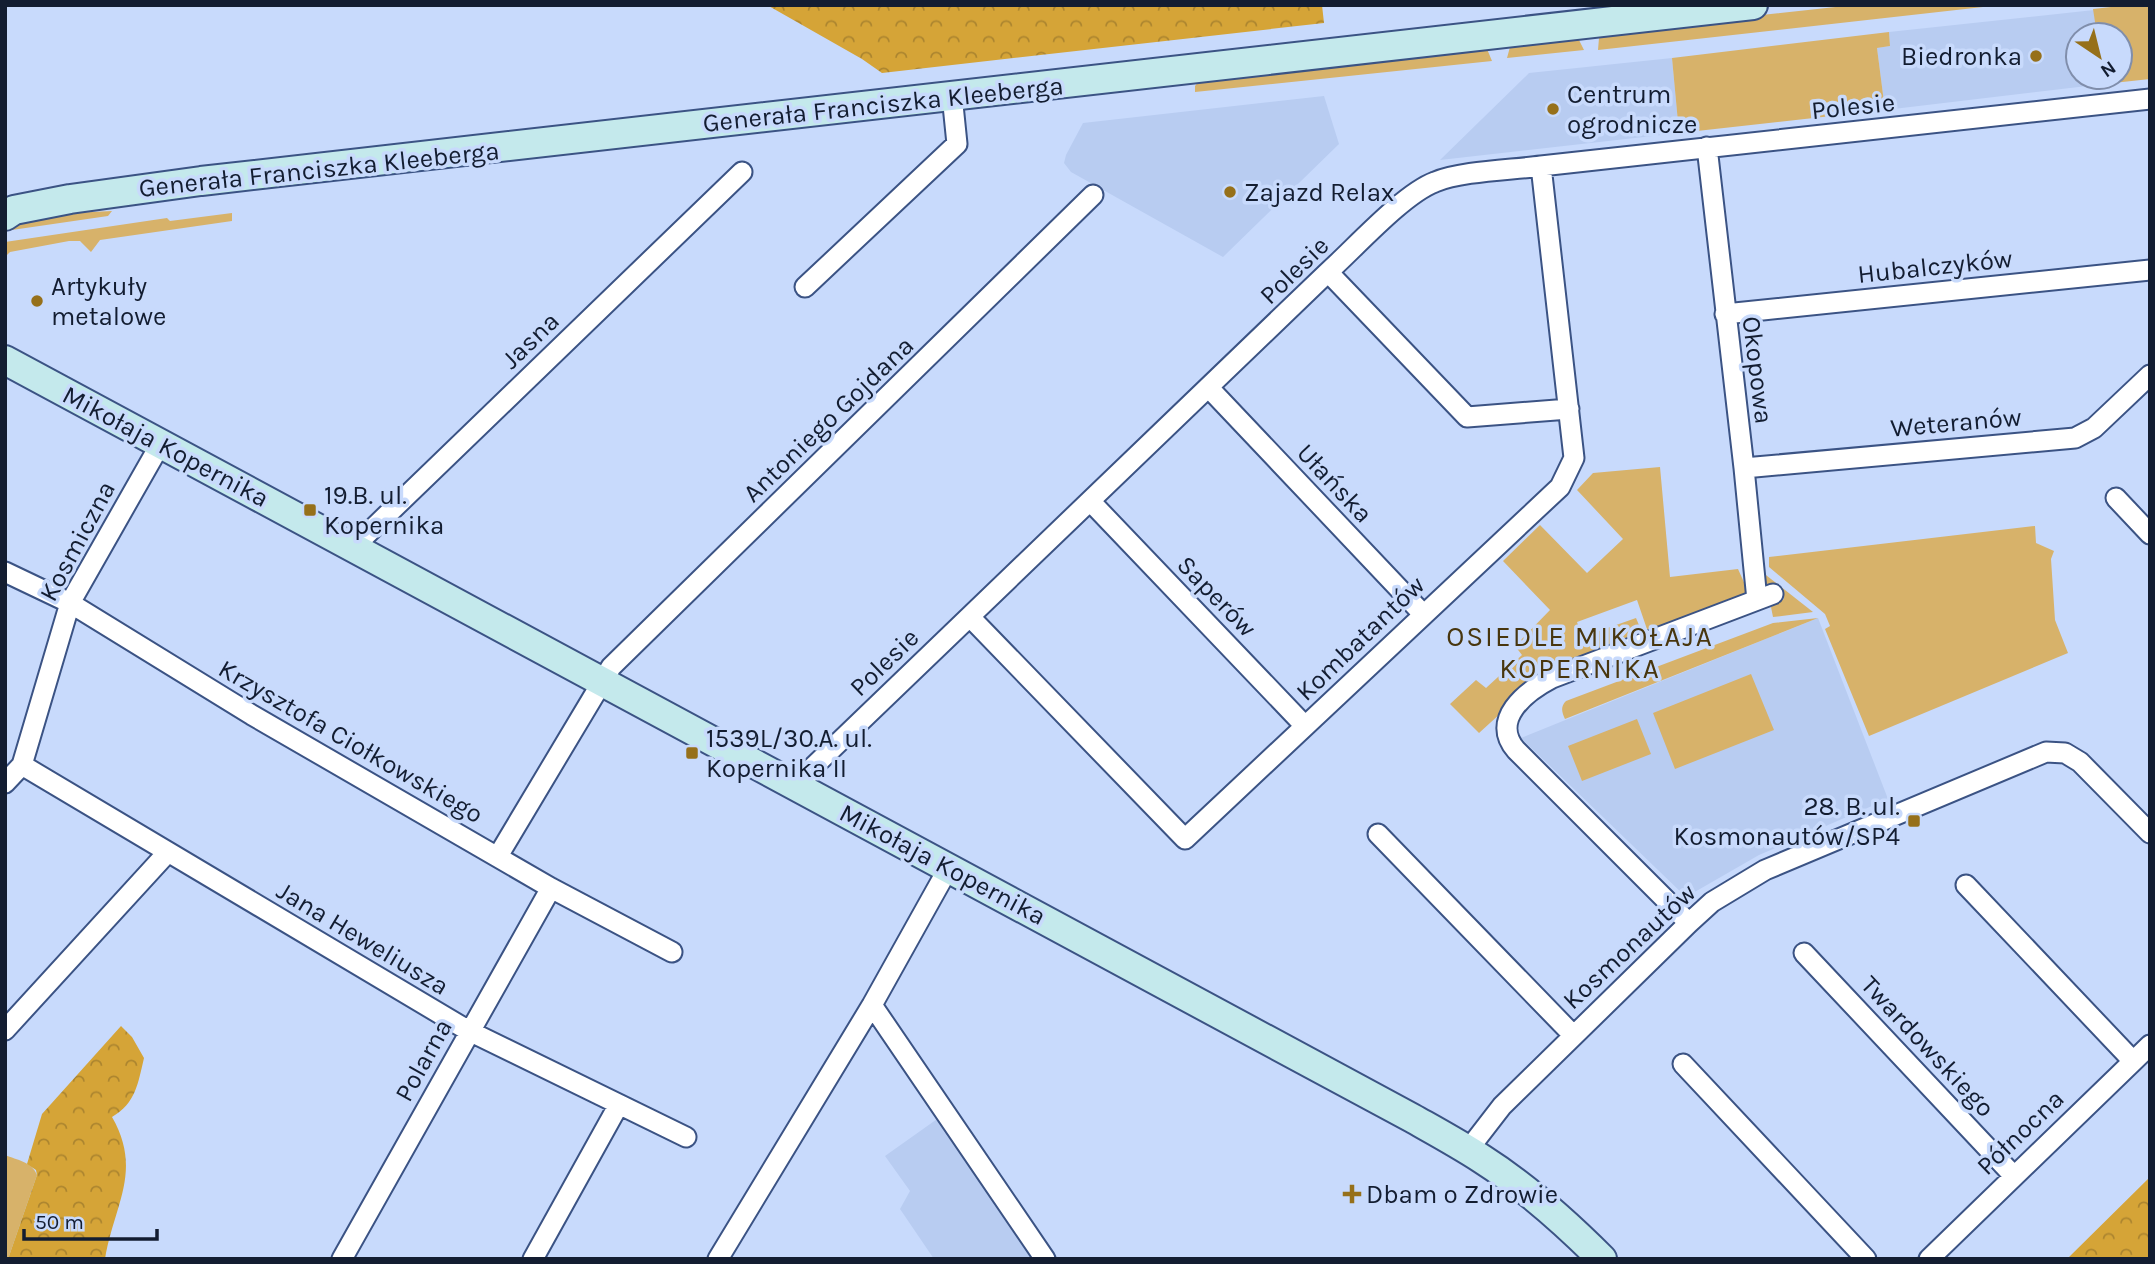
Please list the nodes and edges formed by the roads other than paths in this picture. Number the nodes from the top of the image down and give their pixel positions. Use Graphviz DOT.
graph roads {
  1 [pos="1753,5"];
  2 [pos="952,95"];
  3 [pos="2150,99"];
  4 [pos="1707,147"];
  5 [pos="1541,166"];
  6 [pos="742,172"];
  7 [pos="1093,195"];
  8 [pos="8,212"];
  9 [pos="2150,270"];
  10 [pos="1328,272"];
  11 [pos="805,287"];
  12 [pos="1725,314"];
  13 [pos="5,360"];
  14 [pos="2150,375"];
  15 [pos="1209,388"];
  16 [pos="1569,409"];
  17 [pos="161,443"];
  18 [pos="1744,468"];
  19 [pos="2116,498"];
  20 [pos="1091,502"];
  21 [pos="2150,534"];
  22 [pos="355,547"];
  23 [pos="5,572"];
  24 [pos="70,603"];
  25 [pos="1423,614"];
  26 [pos="970,617"];
  27 [pos="602,682"];
  28 [pos="1305,726"];
  29 [pos="22,765"];
  30 [pos="5,783"];
  31 [pos="799,789"];
  32 [pos="2150,833"];
  33 [pos="1378,834"];
  34 [pos="168,852"];
  35 [pos="498,856"];
  36 [pos="948,867"];
  37 [pos="1966,885"];
  38 [pos="551,888"];
  39 [pos="1689,923"];
  40 [pos="672,952"];
  41 [pos="1804,953"];
  42 [pos="872,1005"];
  43 [pos="5,1030"];
  44 [pos="469,1031"];
  45 [pos="1573,1035"];
  46 [pos="2150,1045"];
  47 [pos="2133,1061"];
  48 [pos="1683,1064"];
  49 [pos="618,1106"];
  50 [pos="686,1138"];
  51 [pos="1468,1150"];
  52 [pos="2013,1175"];
  53 [pos="342,1259"];
  54 [pos="533,1259"];
  55 [pos="718,1259"];
  56 [pos="1045,1259"];
  57 [pos="1602,1259"];
  58 [pos="1866,1259"];
  59 [pos="1929,1259"];
  1 -- 2 [label="street, Generała Franciszka Kleeberga"];
  2 -- 8 [label="street, Generała Franciszka Kleeberga"];
  2 -- 11 [label="street"];
  3 -- 4 [label="street, Polesie"];
  4 -- 5 [label="street, Polesie"];
  4 -- 12 [label="street, Okopowa"];
  5 -- 10 [label="street, Polesie"];
  5 -- 16 [label="street, Kombatantów"];
  6 -- 22 [label="street, Jasna"];
  7 -- 27 [label="street, Antoniego Gojdana"];
  9 -- 12 [label="street, Hubalczyków"];
  10 -- 15 [label="street, Polesie"];
  10 -- 16 [label="street"];
  12 -- 18 [label="street, Okopowa"];
  13 -- 17 [label="street, Mikołaja Kopernika"];
  14 -- 18 [label="street, Weteranów"];
  15 -- 20 [label="street, Polesie"];
  15 -- 25 [label="street, Ułańska"];
  16 -- 25 [label="street, Kombatantów"];
  17 -- 22 [label="street, Mikołaja Kopernika"];
  17 -- 24 [label="street, Kosmiczna"];
  18 -- 39 [label="street, Okopowa"];
  19 -- 21 [label="street"];
  20 -- 26 [label="street, Polesie"];
  20 -- 28 [label="street, Saperów"];
  22 -- 27 [label="street, Mikołaja Kopernika"];
  23 -- 24 [label="street, Krzysztofa Ciołkowskiego"];
  24 -- 29 [label="street, Kosmiczna"];
  24 -- 35 [label="street, Krzysztofa Ciołkowskiego"];
  25 -- 28 [label="street, Kombatantów"];
  26 -- 28 [label="street, Kombatantów"];
  26 -- 31 [label="street, Polesie"];
  27 -- 31 [label="street, Mikołaja Kopernika"];
  27 -- 35 [label="street"];
  29 -- 30 [label="street, Kosmiczna"];
  29 -- 34 [label="street, Jana Heweliusza"];
  31 -- 36 [label="street, Mikołaja Kopernika"];
  32 -- 39 [label="street, Kosmonautów"];
  33 -- 45 [label="street"];
  34 -- 43 [label="street"];
  34 -- 44 [label="street, Jana Heweliusza"];
  35 -- 38 [label="street, Krzysztofa Ciołkowskiego"];
  36 -- 42 [label="street"];
  36 -- 51 [label="street, Mikołaja Kopernika"];
  37 -- 47 [label="street"];
  38 -- 40 [label="street, Krzysztofa Ciołkowskiego"];
  38 -- 44 [label="street, Polarna"];
  39 -- 45 [label="street, Kosmonautów"];
  41 -- 52 [label="street, Twardowskiego"];
  42 -- 55 [label="street"];
  42 -- 56 [label="street"];
  44 -- 49 [label="street, Jana Heweliusza"];
  44 -- 53 [label="street, Polarna"];
  45 -- 51 [label="street, Kosmonautów"];
  46 -- 47 [label="street, Północna"];
  47 -- 52 [label="street, Północna"];
  48 -- 58 [label="street"];
  49 -- 50 [label="street, Jana Heweliusza"];
  49 -- 54 [label="street"];
  51 -- 57 [label="street, Mikołaja Kopernika"];
  52 -- 59 [label="street, Północna"];
}
